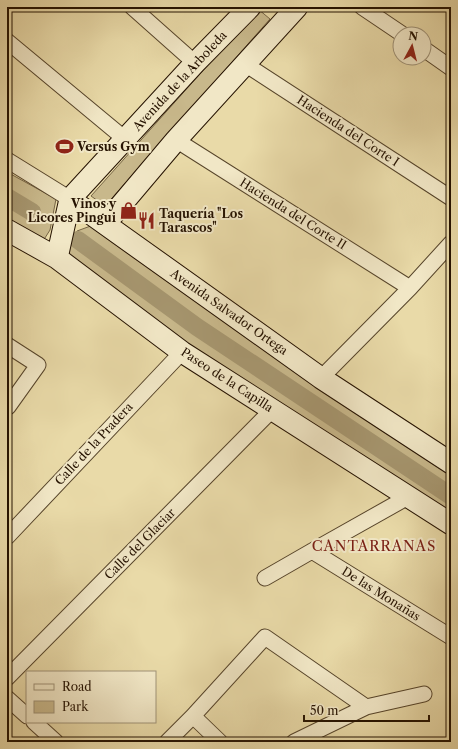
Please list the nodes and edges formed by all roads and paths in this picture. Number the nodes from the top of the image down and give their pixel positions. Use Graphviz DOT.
graph roads {
  1 [pos="132,7"];
  2 [pos="250,7"];
  3 [pos="362,7"];
  4 [pos="293,8"];
  5 [pos="392,27"];
  6 [pos="7,41"];
  7 [pos="432,55"];
  8 [pos="195,64"];
  9 [pos="245,64"];
  10 [pos="451,68"];
  11 [pos="125,139"];
  12 [pos="176,140"];
  13 [pos="7,160"];
  14 [pos="451,198"];
  15 [pos="70,199"];
  16 [pos="105,224"];
  17 [pos="7,230"];
  18 [pos="451,244"];
  19 [pos="57,258"];
  20 [pos="410,288"];
  21 [pos="7,345"];
  22 [pos="182,352"];
  23 [pos="321,378"];
  24 [pos="7,406"];
  25 [pos="272,410"];
  26 [pos="451,462"];
  27 [pos="408,497"];
  28 [pos="451,524"];
  29 [pos="7,537"];
  30 [pos="312,551"];
  31 [pos="266,578"];
  32 [pos="451,637"];
  33 [pos="7,678"];
  34 [pos="424,694"];
  35 [pos="7,698"];
  36 [pos="366,707"];
  37 [pos="26,715"];
  38 [pos="193,716"];
  39 [pos="35,723"];
  40 [pos="56,742"];
  41 [pos="167,742"];
  42 [pos="220,742"];
  43 [pos="294,742"];
  1 -- 8 [label="street"];
  2 -- 8 [label="main road, Avenida de la Arboleda"];
  3 -- 5 [label="street"];
  4 -- 9 [label="main road"];
  6 -- 11 [label="street"];
  7 -- 10 [label="street"];
  8 -- 11 [label="main road, Avenida de la Arboleda"];
  9 -- 12 [label="main road"];
  9 -- 14 [label="street, Hacienda del Corte I"];
  11 -- 15 [label="main road, Avenida de la Arboleda"];
  12 -- 16 [label="main road"];
  12 -- 20 [label="street, Hacienda del Corte II"];
  13 -- 15 [label="street, Avenida Salvador Ortega"];
  15 -- 16 [label="main road, Avenida Salvador Ortega"];
  15 -- 19 [label="main road"];
  16 -- 23 [label="main road, Avenida Salvador Ortega"];
  17 -- 19 [label="main road, Paseo de la Capilla"];
  18 -- 20 [label="street"];
  19 -- 22 [label="main road, Paseo de la Capilla"];
  20 -- 23 [label="street"];
  21 -- 24 [label="street"];
  22 -- 25 [label="main road, Paseo de la Capilla"];
  22 -- 29 [label="street, Calle de la Pradera"];
  23 -- 26 [label="main road, Avenida Salvador Ortega"];
  25 -- 27 [label="main road, Paseo de la Capilla"];
  25 -- 33 [label="street, Calle del Glaciar"];
  27 -- 28 [label="main road, Paseo de la Capilla"];
  27 -- 30 [label="street"];
  30 -- 31 [label="street"];
  30 -- 32 [label="street, De las Monañas"];
  34 -- 36 [label="street"];
  35 -- 37 [label="street"];
  36 -- 38 [label="street"];
  36 -- 43 [label="street"];
  38 -- 41 [label="street"];
  38 -- 42 [label="street"];
  39 -- 40 [label="street"];
}
